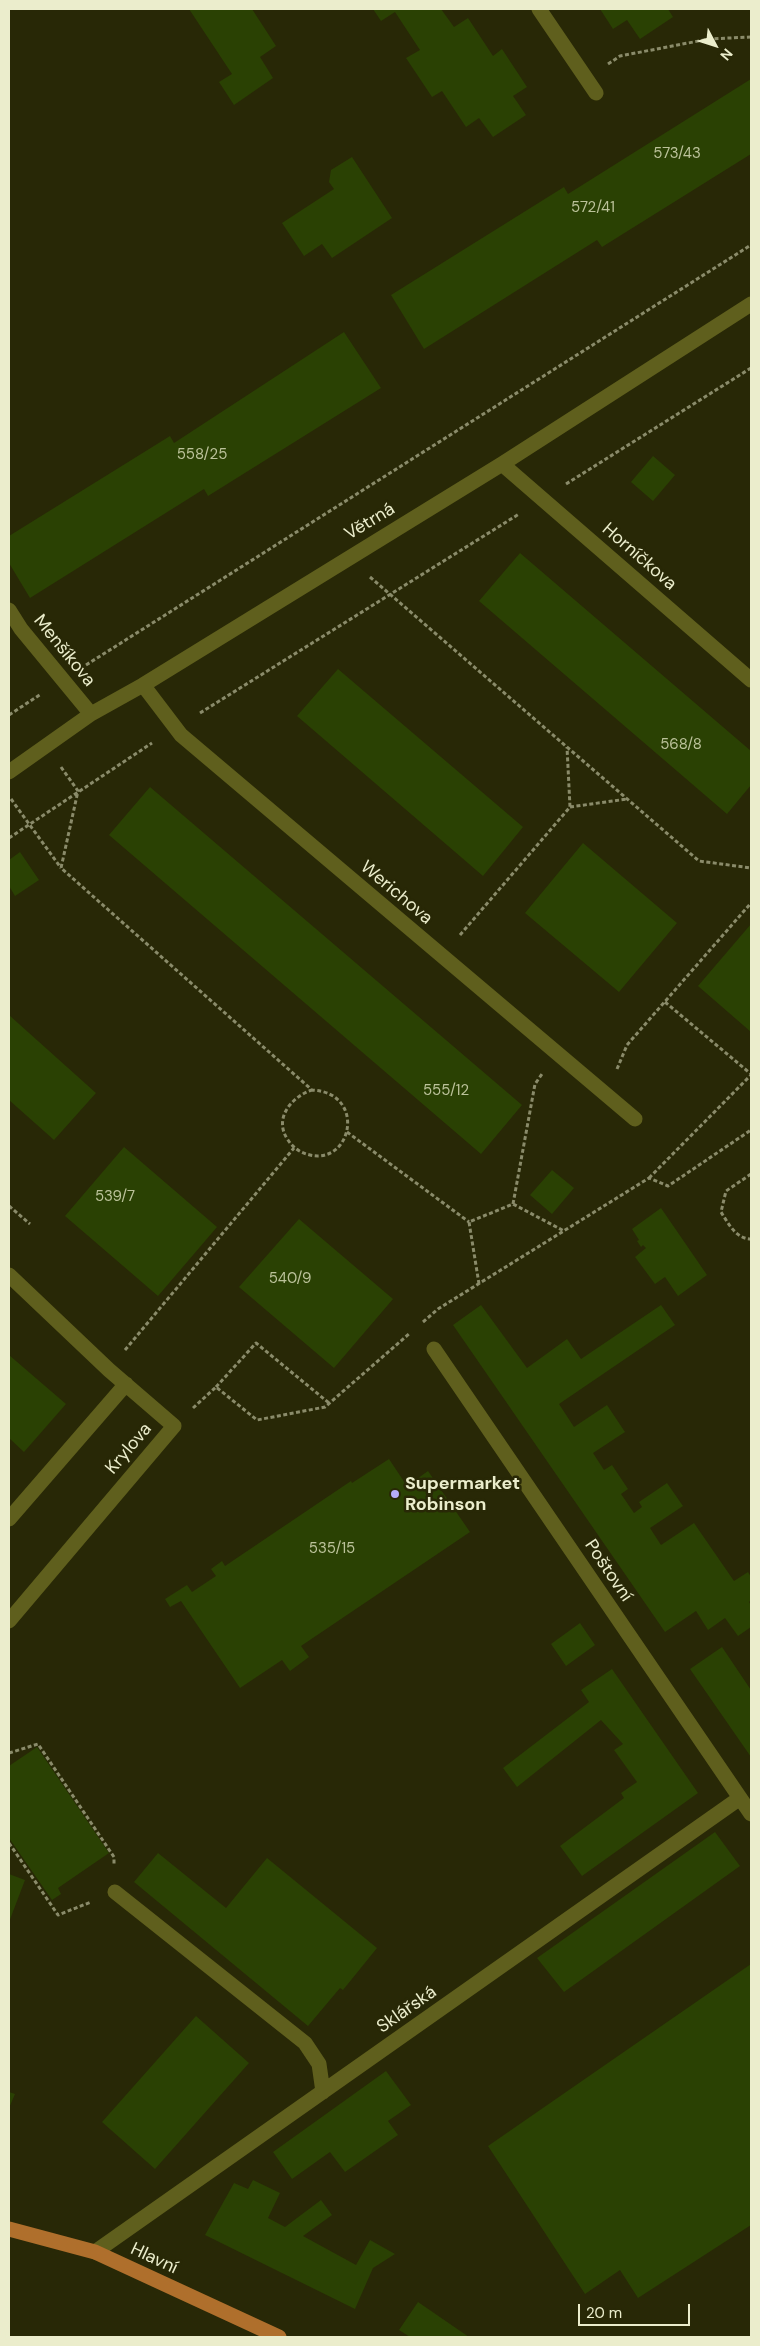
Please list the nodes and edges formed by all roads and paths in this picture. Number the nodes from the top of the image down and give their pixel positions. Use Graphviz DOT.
graph roads {
  1 [pos="539,9"];
  2 [pos="751,37"];
  3 [pos="586,79"];
  4 [pos="596,94"];
  5 [pos="751,245"];
  6 [pos="751,304"];
  7 [pos="751,368"];
  8 [pos="502,464"];
  9 [pos="543,499"];
  10 [pos="347,557"];
  11 [pos="390,594"];
  12 [pos="9,610"];
  13 [pos="63,680"];
  14 [pos="751,680"];
  15 [pos="143,685"];
  16 [pos="90,714"];
  17 [pos="9,715"];
  18 [pos="175,728"];
  19 [pos="46,746"];
  20 [pos="567,746"];
  21 [pos="9,772"];
  22 [pos="78,791"];
  23 [pos="9,796"];
  24 [pos="628,799"];
  25 [pos="570,807"];
  26 [pos="29,824"];
  27 [pos="9,838"];
  28 [pos="60,868"];
  29 [pos="751,868"];
  30 [pos="751,902"];
  31 [pos="442,956"];
  32 [pos="665,1002"];
  33 [pos="559,1055"];
  34 [pos="751,1074"];
  35 [pos="312,1090"];
  36 [pos="606,1095"];
  37 [pos="635,1119"];
  38 [pos="751,1130"];
  39 [pos="347,1132"];
  40 [pos="294,1148"];
  41 [pos="751,1174"];
  42 [pos="650,1178"];
  43 [pos="513,1204"];
  44 [pos="9,1206"];
  45 [pos="469,1222"];
  46 [pos="30,1224"];
  47 [pos="564,1232"];
  48 [pos="751,1239"];
  49 [pos="9,1275"];
  50 [pos="479,1284"];
  51 [pos="434,1349"];
  52 [pos="109,1370"];
  53 [pos="126,1384"];
  54 [pos="216,1387"];
  55 [pos="329,1403"];
  56 [pos="174,1426"];
  57 [pos="9,1519"];
  58 [pos="9,1621"];
  59 [pos="9,1753"];
  60 [pos="740,1798"];
  61 [pos="751,1814"];
  62 [pos="9,1843"];
  63 [pos="115,1892"];
  64 [pos="323,2092"];
  65 [pos="9,2229"];
  66 [pos="95,2252"];
  67 [pos="279,2337"];
  1 -- 3 [label="street"];
  2 -- 3 [label="path"];
  3 -- 4 [label="street"];
  5 -- 13 [label="path"];
  6 -- 8 [label="street, Větrná"];
  7 -- 9 [label="path"];
  8 -- 9 [label="street, Horníčkova"];
  8 -- 10 [label="street, Větrná"];
  9 -- 11 [label="path"];
  9 -- 14 [label="street, Horníčkova"];
  10 -- 11 [label="path"];
  10 -- 15 [label="street, Větrná"];
  11 -- 18 [label="path"];
  11 -- 20 [label="path"];
  12 -- 13 [label="street, Menšíkova"];
  13 -- 16 [label="street, Menšíkova"];
  13 -- 17 [label="path"];
  15 -- 16 [label="street, Větrná"];
  15 -- 18 [label="street, Werichova"];
  16 -- 19 [label="street, Větrná"];
  18 -- 22 [label="path"];
  18 -- 31 [label="street, Werichova"];
  19 -- 21 [label="street, Větrná"];
  19 -- 22 [label="path"];
  20 -- 24 [label="path"];
  20 -- 25 [label="path"];
  22 -- 26 [label="path"];
  22 -- 28 [label="path"];
  23 -- 26 [label="path"];
  24 -- 25 [label="path"];
  24 -- 29 [label="path"];
  25 -- 31 [label="path"];
  26 -- 27 [label="path"];
  26 -- 28 [label="path"];
  28 -- 35 [label="path"];
  30 -- 32 [label="path"];
  31 -- 33 [label="street, Werichova"];
  32 -- 34 [label="path"];
  32 -- 36 [label="path"];
  33 -- 36 [label="street, Werichova"];
  33 -- 43 [label="path"];
  34 -- 42 [label="path"];
  35 -- 39 [label="path"];
  35 -- 40 [label="path"];
  36 -- 37 [label="street, Werichova"];
  38 -- 42 [label="path"];
  39 -- 40 [label="path"];
  39 -- 45 [label="path"];
  40 -- 52 [label="path"];
  41 -- 48 [label="path"];
  42 -- 47 [label="path"];
  43 -- 45 [label="path"];
  43 -- 47 [label="path"];
  44 -- 46 [label="path"];
  45 -- 50 [label="path"];
  47 -- 50 [label="path"];
  49 -- 52 [label="street, Krylova"];
  50 -- 55 [label="path"];
  51 -- 60 [label="street, Poštovní"];
  52 -- 53 [label="street, Krylova"];
  53 -- 56 [label="street, Krylova"];
  53 -- 57 [label="street"];
  54 -- 55 [label="path"];
  54 -- 55 [label="path"];
  54 -- 56 [label="path"];
  56 -- 58 [label="street, Krylova"];
  59 -- 63 [label="path"];
  60 -- 61 [label="street, Poštovní"];
  60 -- 64 [label="street, Sklářská"];
  62 -- 63 [label="path"];
  63 -- 64 [label="street"];
  64 -- 66 [label="street, Sklářská"];
  65 -- 66 [label="main road, Hlavní"];
  66 -- 67 [label="main road, Hlavní"];
}
